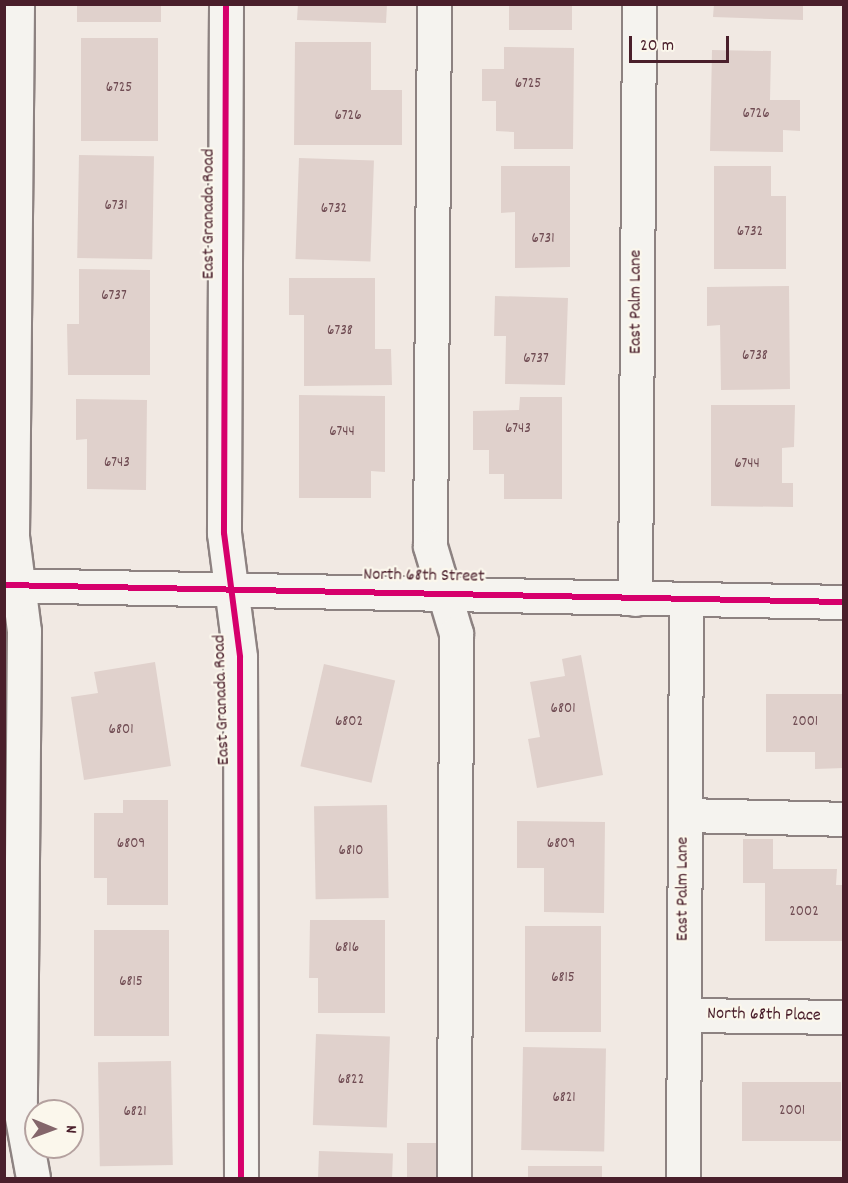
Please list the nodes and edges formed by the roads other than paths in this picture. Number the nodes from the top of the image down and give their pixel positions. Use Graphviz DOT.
graph roads {
  1 [pos="17,4"];
  2 [pos="226,4"];
  3 [pos="434,4"];
  4 [pos="639,4"];
  5 [pos="11,585"];
  6 [pos="231,588"];
  7 [pos="443,592"];
  8 [pos="635,599"];
  9 [pos="686,600"];
  10 [pos="843,602"];
  11 [pos="685,815"];
  12 [pos="843,819"];
  13 [pos="684,1015"];
  14 [pos="843,1017"];
  15 [pos="33,1179"];
  16 [pos="241,1179"];
  17 [pos="454,1179"];
  18 [pos="682,1179"];
  1 -- 5 [label="street"];
  2 -- 6 [label="street, East Granada Road"];
  3 -- 7 [label="street"];
  4 -- 8 [label="street, East Palm Lane"];
  5 -- 6 [label="street, North 68th Street"];
  5 -- 15 [label="street"];
  6 -- 7 [label="street, North 68th Street"];
  6 -- 16 [label="street, East Granada Road"];
  7 -- 8 [label="street, North 68th Street"];
  7 -- 17 [label="street"];
  8 -- 9 [label="street, North 68th Street"];
  9 -- 10 [label="street, North 68th Street"];
  9 -- 11 [label="street, East Palm Lane"];
  11 -- 12 [label="street"];
  11 -- 13 [label="street, East Palm Lane"];
  13 -- 14 [label="street, North 68th Place"];
  13 -- 18 [label="street, East Palm Lane"];
}
